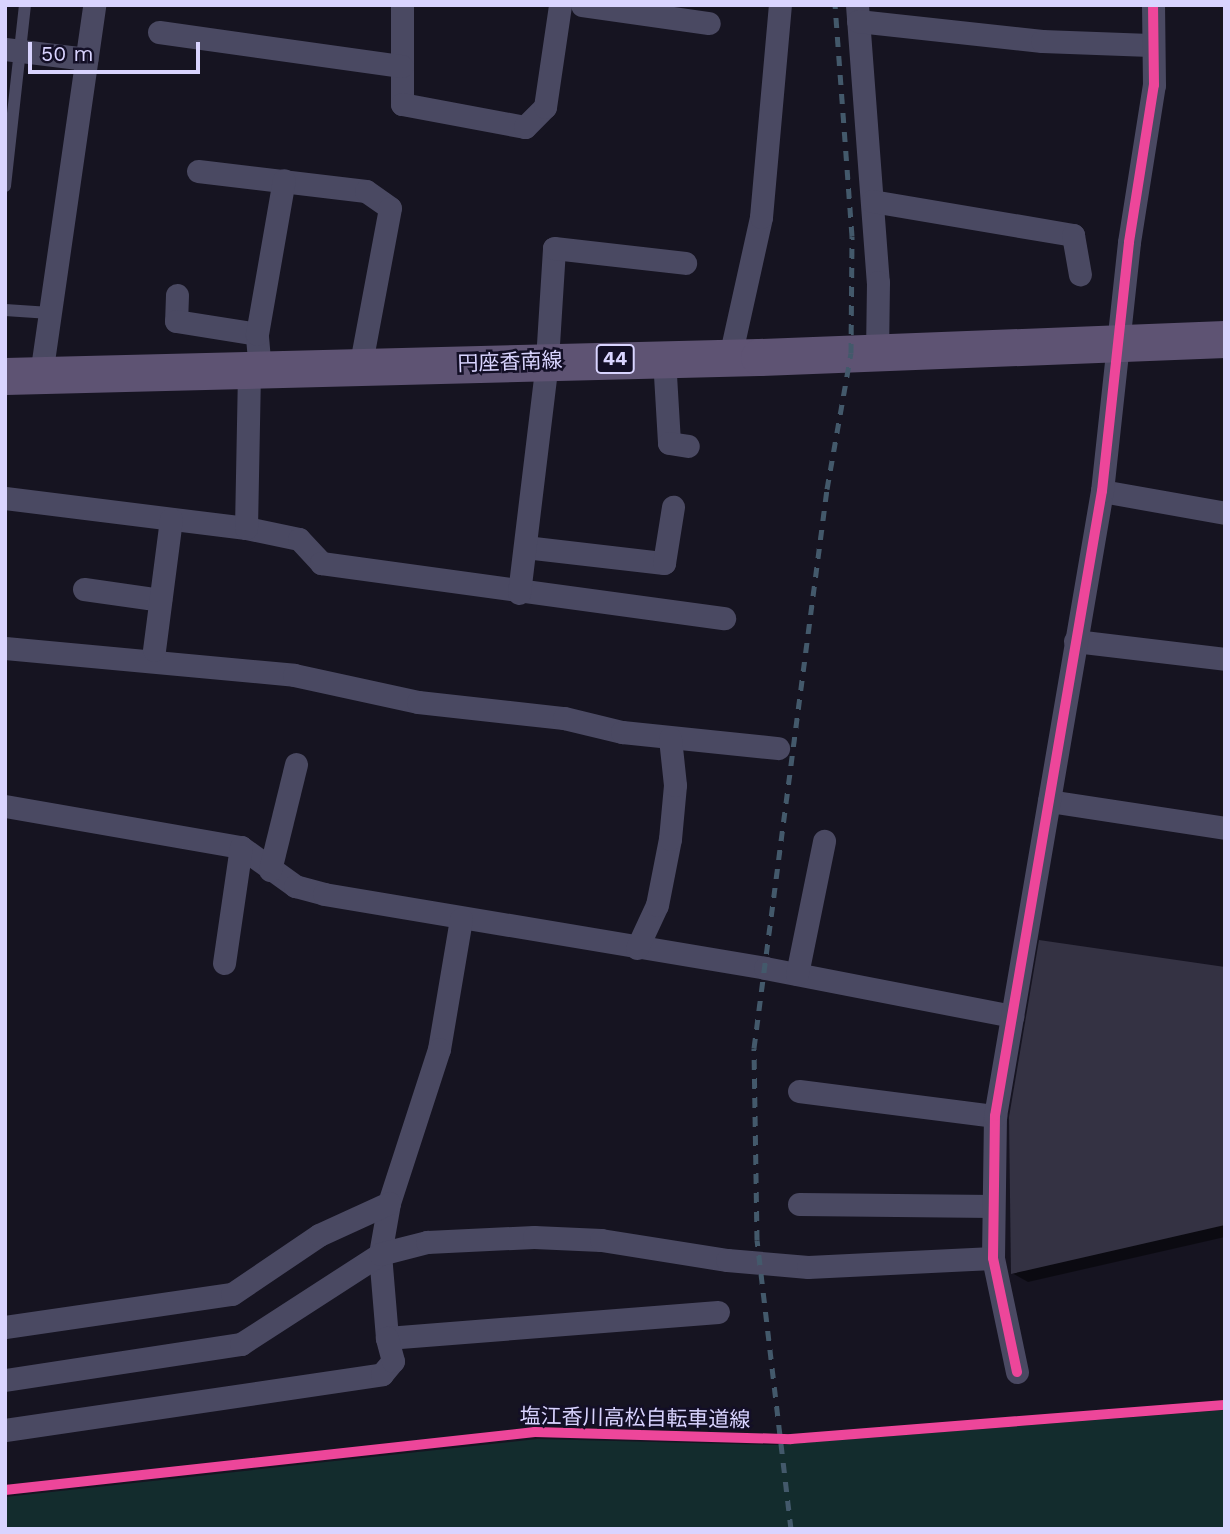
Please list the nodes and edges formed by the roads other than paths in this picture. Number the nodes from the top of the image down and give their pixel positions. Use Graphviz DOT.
graph roads {
  1 [pos="25,5"];
  2 [pos="94,5"];
  3 [pos="402,5"];
  4 [pos="560,5"];
  5 [pos="582,5"];
  6 [pos="780,5"];
  7 [pos="1153,5"];
  8 [pos="857,13"];
  9 [pos="709,23"];
  10 [pos="159,32"];
  11 [pos="1150,45"];
  12 [pos="12,50"];
  13 [pos="86,59"];
  14 [pos="402,66"];
  15 [pos="198,172"];
  16 [pos="284,180"];
  17 [pos="5,186"];
  18 [pos="872,201"];
  19 [pos="685,263"];
  20 [pos="1080,274"];
  21 [pos="177,295"];
  22 [pos="5,310"];
  23 [pos="50,313"];
  24 [pos="257,334"];
  25 [pos="1225,339"];
  26 [pos="1121,341"];
  27 [pos="877,352"];
  28 [pos="730,357"];
  29 [pos="664,358"];
  30 [pos="547,360"];
  31 [pos="360,368"];
  32 [pos="255,372"];
  33 [pos="41,375"];
  34 [pos="5,376"];
  35 [pos="688,446"];
  36 [pos="1102,491"];
  37 [pos="5,498"];
  38 [pos="673,507"];
  39 [pos="1225,513"];
  40 [pos="170,520"];
  41 [pos="246,528"];
  42 [pos="525,547"];
  43 [pos="84,589"];
  44 [pos="519,593"];
  45 [pos="160,600"];
  46 [pos="724,618"];
  47 [pos="1075,641"];
  48 [pos="5,648"];
  49 [pos="154,650"];
  50 [pos="1225,659"];
  51 [pos="670,738"];
  52 [pos="778,748"];
  53 [pos="296,764"];
  54 [pos="1049,801"];
  55 [pos="5,806"];
  56 [pos="1225,828"];
  57 [pos="824,841"];
  58 [pos="242,847"];
  59 [pos="270,870"];
  60 [pos="461,919"];
  61 [pos="637,948"];
  62 [pos="224,963"];
  63 [pos="797,974"];
  64 [pos="1012,1016"];
  65 [pos="799,1091"];
  66 [pos="995,1116"];
  67 [pos="390,1203"];
  68 [pos="799,1204"];
  69 [pos="993,1206"];
  70 [pos="380,1254"];
  71 [pos="993,1258"];
  72 [pos="718,1312"];
  73 [pos="5,1327"];
  74 [pos="387,1338"];
  75 [pos="1017,1372"];
  76 [pos="5,1380"];
  77 [pos="5,1430"];
  1 -- 12 [label="lane"];
  2 -- 13 [label="street"];
  3 -- 14 [label="street"];
  4 -- 14 [label="street"];
  5 -- 9 [label="street"];
  6 -- 28 [label="street"];
  7 -- 11 [label="street"];
  8 -- 11 [label="street"];
  8 -- 18 [label="street"];
  10 -- 14 [label="street"];
  11 -- 26 [label="street"];
  12 -- 13 [label="street"];
  12 -- 17 [label="lane"];
  13 -- 23 [label="street"];
  15 -- 16 [label="street"];
  16 -- 24 [label="street"];
  16 -- 31 [label="street"];
  18 -- 20 [label="street"];
  18 -- 27 [label="street"];
  19 -- 30 [label="street"];
  21 -- 24 [label="street"];
  22 -- 23 [label="lane"];
  23 -- 33 [label="street"];
  24 -- 32 [label="street"];
  25 -- 26 [label="main road, 円座香南線 / 44"];
  26 -- 27 [label="main road, 円座香南線 / 44"];
  26 -- 36 [label="street"];
  27 -- 28 [label="main road, 円座香南線 / 44"];
  28 -- 29 [label="main road, 円座香南線 / 44"];
  29 -- 30 [label="main road, 円座香南線 / 44"];
  29 -- 35 [label="street"];
  30 -- 31 [label="main road, 円座香南線 / 44"];
  30 -- 42 [label="street"];
  31 -- 32 [label="main road, 円座香南線 / 44"];
  32 -- 33 [label="main road, 円座香南線 / 44"];
  32 -- 41 [label="street"];
  33 -- 34 [label="main road, 円座香南線 / 44"];
  36 -- 39 [label="street"];
  36 -- 47 [label="street"];
  37 -- 40 [label="street"];
  38 -- 42 [label="street"];
  40 -- 41 [label="street"];
  40 -- 45 [label="street"];
  41 -- 44 [label="street"];
  42 -- 44 [label="street"];
  43 -- 45 [label="street"];
  44 -- 46 [label="street"];
  45 -- 49 [label="street"];
  47 -- 50 [label="street"];
  47 -- 54 [label="street"];
  48 -- 51 [label="street"];
  51 -- 52 [label="street"];
  51 -- 61 [label="street"];
  53 -- 59 [label="street"];
  54 -- 56 [label="street"];
  54 -- 64 [label="street"];
  55 -- 58 [label="street"];
  57 -- 63 [label="street"];
  58 -- 59 [label="street"];
  58 -- 62 [label="street"];
  59 -- 60 [label="street"];
  60 -- 61 [label="street"];
  60 -- 67 [label="street"];
  61 -- 63 [label="street"];
  63 -- 64 [label="street"];
  64 -- 66 [label="street"];
  65 -- 66 [label="street"];
  66 -- 69 [label="street"];
  67 -- 70 [label="street"];
  67 -- 73 [label="street"];
  68 -- 69 [label="street"];
  69 -- 71 [label="street"];
  70 -- 71 [label="street"];
  70 -- 74 [label="street"];
  70 -- 76 [label="street"];
  71 -- 75 [label="street"];
  72 -- 74 [label="street"];
  74 -- 77 [label="street"];
}
